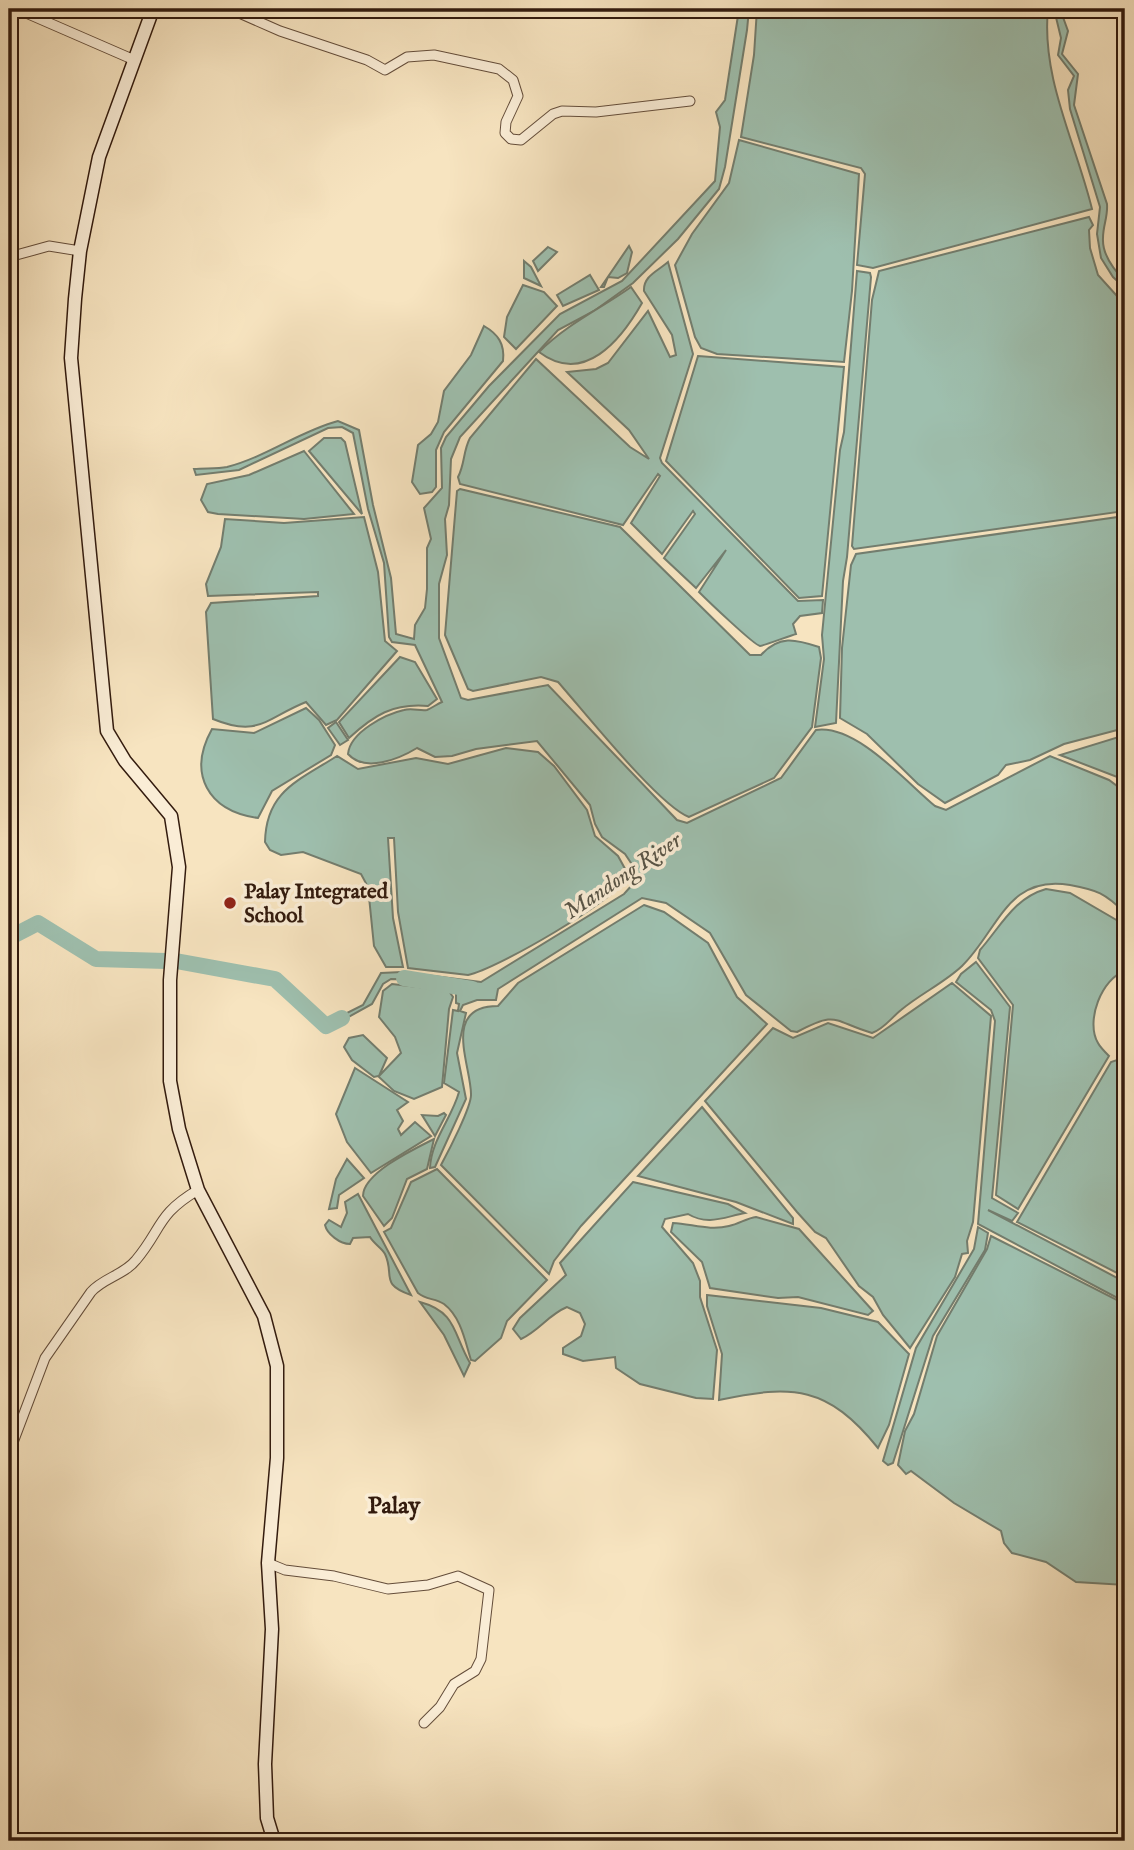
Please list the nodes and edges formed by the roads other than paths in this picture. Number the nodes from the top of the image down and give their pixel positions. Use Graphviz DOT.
graph roads {
  1 [pos="18,9"];
  2 [pos="153,9"];
  3 [pos="229,9"];
  4 [pos="132,59"];
  5 [pos="690,101"];
  6 [pos="80,251"];
  7 [pos="9,257"];
  8 [pos="198,1191"];
  9 [pos="9,1453"];
  10 [pos="268,1563"];
  11 [pos="424,1723"];
  12 [pos="274,1841"];
  1 -- 4 [label="street"];
  2 -- 4 [label="main road"];
  3 -- 5 [label="street"];
  4 -- 6 [label="main road"];
  6 -- 7 [label="street"];
  6 -- 8 [label="main road"];
  8 -- 9 [label="street"];
  8 -- 10 [label="main road"];
  10 -- 11 [label="street"];
  10 -- 12 [label="main road"];
}
